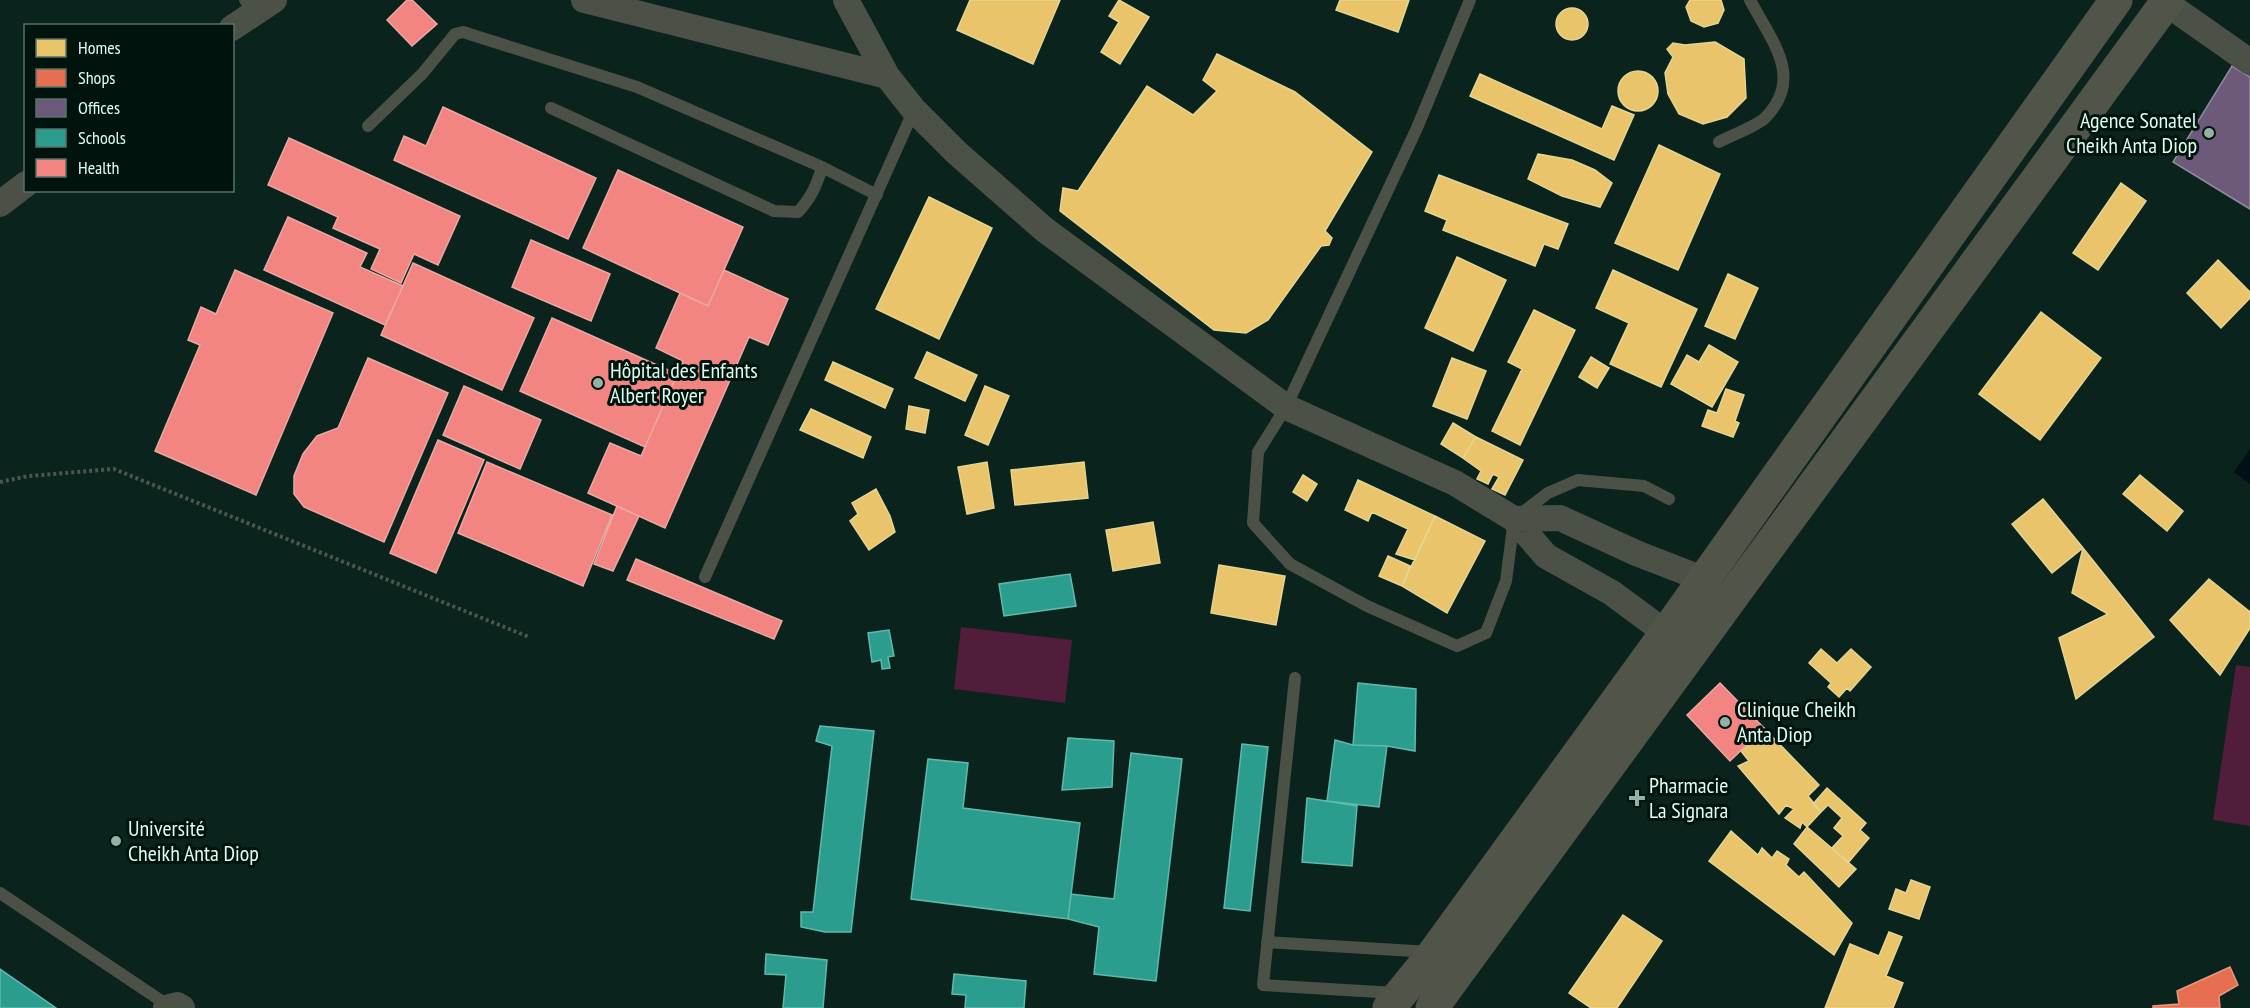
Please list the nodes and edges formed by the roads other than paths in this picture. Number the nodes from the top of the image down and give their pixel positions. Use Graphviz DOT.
graph roads {
  1 [pos="584,0"];
  2 [pos="846,0"];
  3 [pos="1470,0"];
  4 [pos="1750,0"];
  5 [pos="2116,0"];
  6 [pos="2167,1"];
  7 [pos="258,4"];
  8 [pos="234,26"];
  9 [pos="2250,62"];
  10 [pos="887,76"];
  11 [pos="551,108"];
  12 [pos="914,110"];
  13 [pos="368,126"];
  14 [pos="1719,142"];
  15 [pos="822,167"];
  16 [pos="24,186"];
  17 [pos="877,195"];
  18 [pos="0,204"];
  19 [pos="1286,407"];
  20 [pos="1669,499"];
  21 [pos="1514,519"];
  22 [pos="705,577"];
  23 [pos="1703,579"];
  24 [pos="1666,633"];
  25 [pos="1295,678"];
  26 [pos="0,893"];
  27 [pos="1268,942"];
  28 [pos="1434,952"];
  29 [pos="1394,1001"];
  30 [pos="172,1007"];
  31 [pos="1431,1008"];
  1 -- 10 [label="street"];
  2 -- 10 [label="street"];
  3 -- 19 [label="lane"];
  4 -- 14 [label="lane"];
  5 -- 23 [label="main road"];
  6 -- 9 [label="street"];
  6 -- 31 [label="main road"];
  7 -- 8 [label="street"];
  10 -- 12 [label="street"];
  11 -- 15 [label="lane"];
  12 -- 17 [label="lane"];
  12 -- 19 [label="street"];
  13 -- 15 [label="lane"];
  15 -- 17 [label="lane"];
  16 -- 18 [label="street"];
  17 -- 22 [label="lane"];
  19 -- 21 [label="street"];
  19 -- 21 [label="lane"];
  20 -- 21 [label="lane"];
  21 -- 23 [label="street"];
  21 -- 24 [label="street"];
  23 -- 24 [label="main road"];
  24 -- 28 [label="main road"];
  25 -- 27 [label="lane"];
  26 -- 30 [label="lane"];
  27 -- 28 [label="lane"];
  27 -- 29 [label="lane"];
  28 -- 29 [label="main road"];
}
